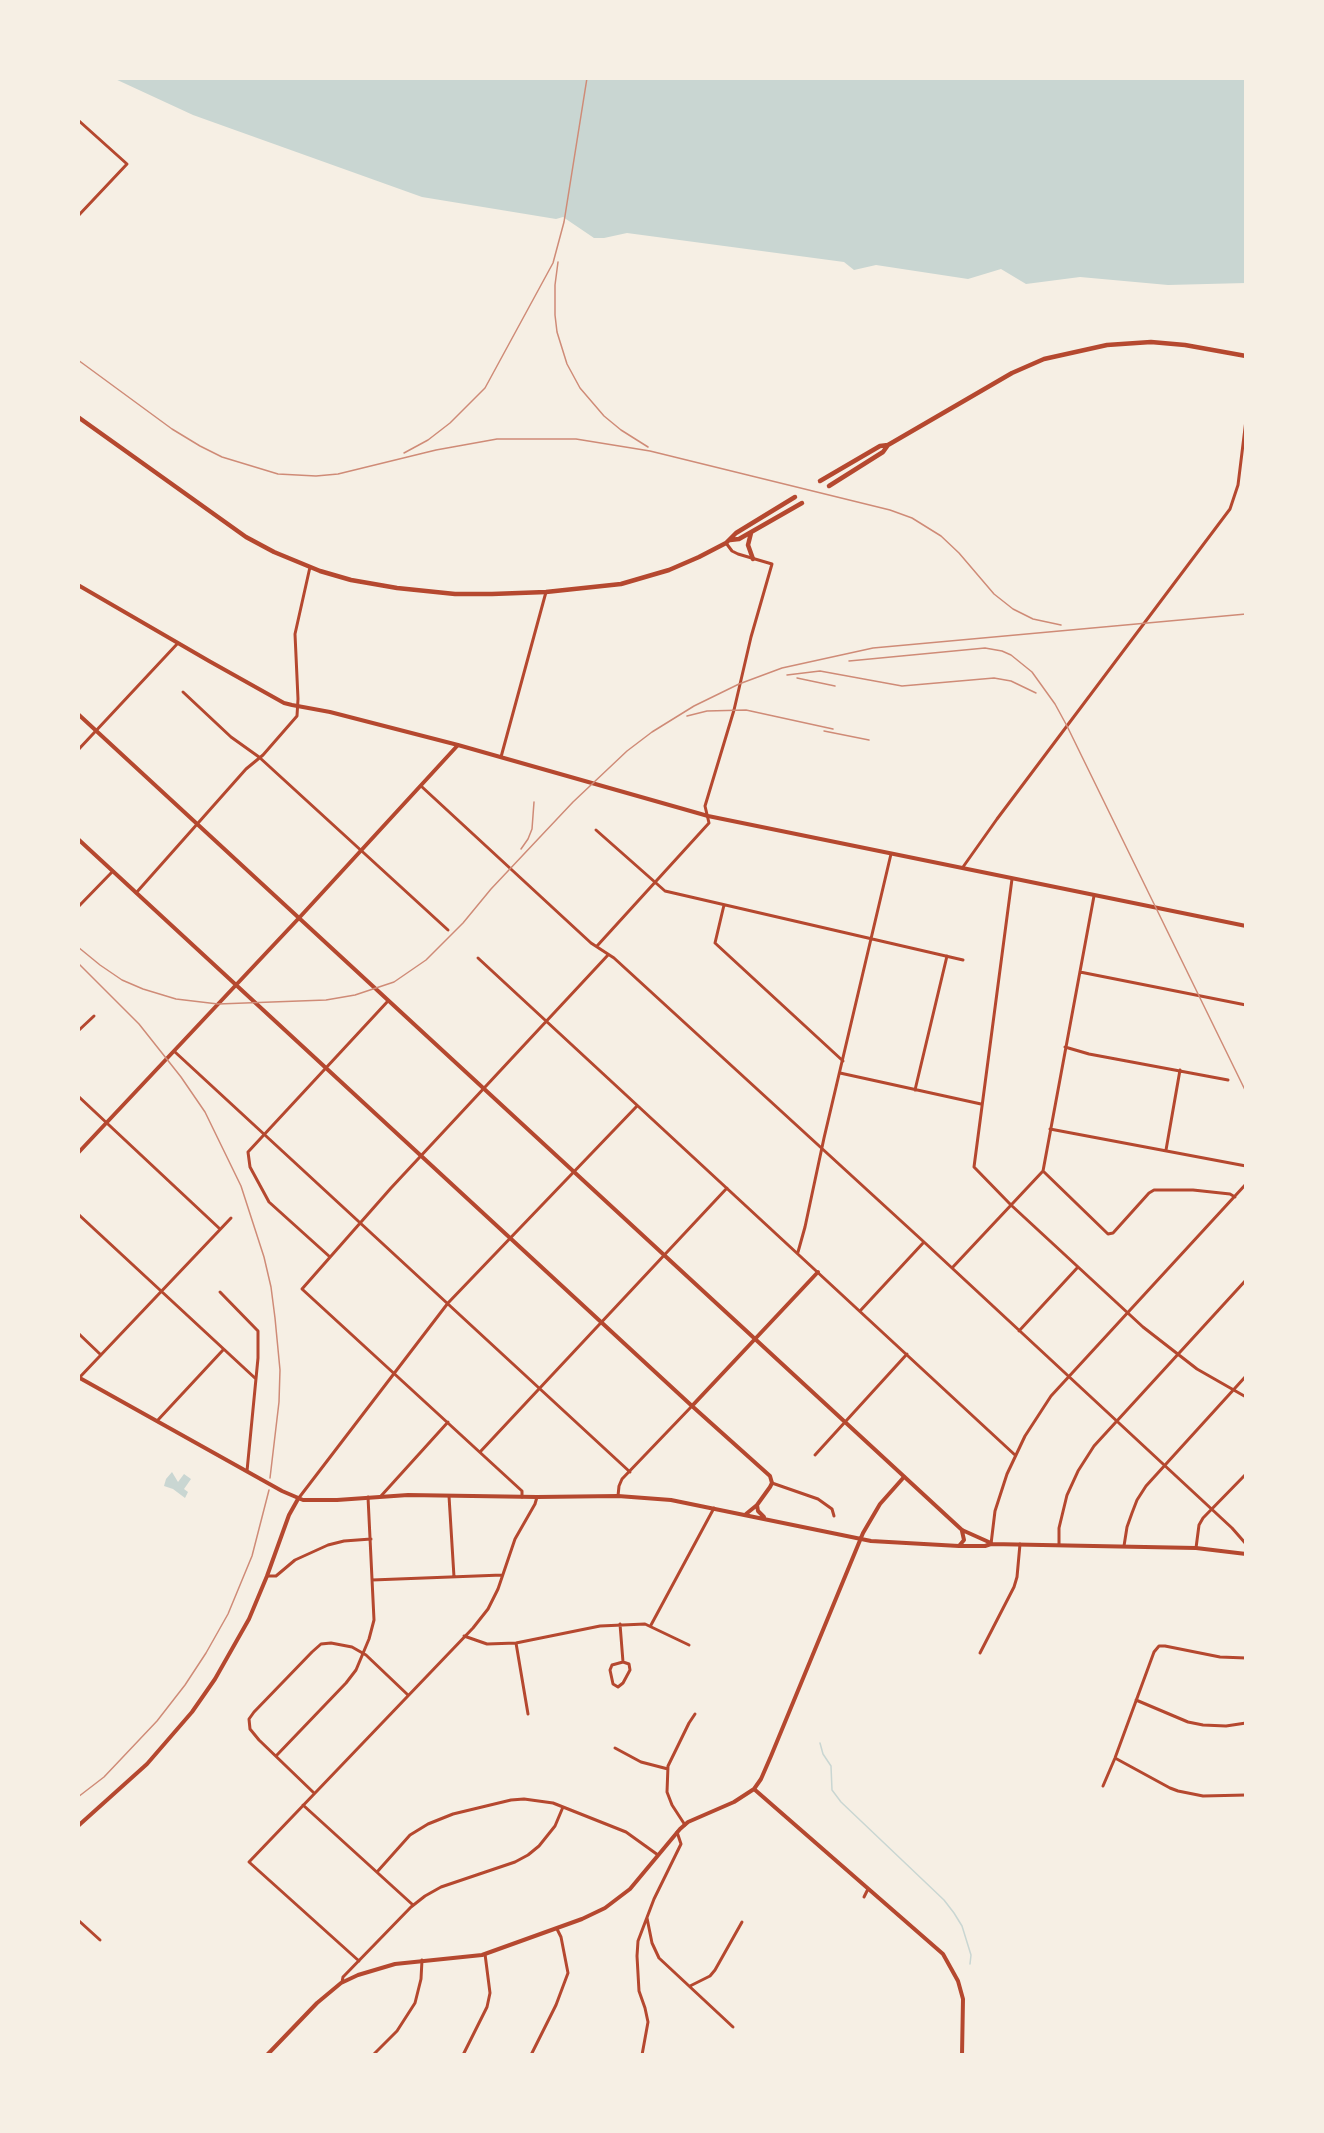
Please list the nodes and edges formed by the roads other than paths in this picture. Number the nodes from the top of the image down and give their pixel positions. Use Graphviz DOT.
graph roads {
  1 [pos="78,120"];
  2 [pos="78,216"];
  3 [pos="1246,356"];
  4 [pos="78,417"];
  5 [pos="1246,420"];
  6 [pos="888,445"];
  7 [pos="820,481"];
  8 [pos="829,486"];
  9 [pos="795,497"];
  10 [pos="802,503"];
  11 [pos="752,532"];
  12 [pos="728,542"];
  13 [pos="753,559"];
  14 [pos="310,567"];
  15 [pos="78,585"];
  16 [pos="546,592"];
  17 [pos="178,643"];
  18 [pos="183,692"];
  19 [pos="297,706"];
  20 [pos="78,714"];
  21 [pos="96,731"];
  22 [pos="458,745"];
  23 [pos="78,750"];
  24 [pos="259,757"];
  25 [pos="501,757"];
  26 [pos="421,786"];
  27 [pos="708,816"];
  28 [pos="198,824"];
  29 [pos="596,830"];
  30 [pos="78,839"];
  31 [pos="361,850"];
  32 [pos="891,854"];
  33 [pos="962,869"];
  34 [pos="113,872"];
  35 [pos="1012,879"];
  36 [pos="655,884"];
  37 [pos="136,893"];
  38 [pos="1095,896"];
  39 [pos="724,905"];
  40 [pos="78,907"];
  41 [pos="299,918"];
  42 [pos="1246,926"];
  43 [pos="448,930"];
  44 [pos="872,939"];
  45 [pos="597,946"];
  46 [pos="608,956"];
  47 [pos="947,956"];
  48 [pos="478,958"];
  49 [pos="963,960"];
  50 [pos="1080,972"];
  51 [pos="237,985"];
  52 [pos="388,1001"];
  53 [pos="1246,1005"];
  54 [pos="94,1016"];
  55 [pos="546,1022"];
  56 [pos="78,1031"];
  57 [pos="1065,1047"];
  58 [pos="175,1052"];
  59 [pos="843,1061"];
  60 [pos="327,1068"];
  61 [pos="1180,1070"];
  62 [pos="840,1073"];
  63 [pos="1228,1080"];
  64 [pos="483,1088"];
  65 [pos="915,1090"];
  66 [pos="78,1096"];
  67 [pos="981,1104"];
  68 [pos="637,1106"];
  69 [pos="108,1123"];
  70 [pos="1050,1129"];
  71 [pos="265,1135"];
  72 [pos="822,1150"];
  73 [pos="1166,1150"];
  74 [pos="78,1153"];
  75 [pos="421,1155"];
  76 [pos="1246,1166"];
  77 [pos="1043,1170"];
  78 [pos="574,1172"];
  79 [pos="1246,1184"];
  80 [pos="727,1188"];
  81 [pos="1235,1197"];
  82 [pos="1011,1205"];
  83 [pos="78,1214"];
  84 [pos="231,1218"];
  85 [pos="360,1222"];
  86 [pos="220,1229"];
  87 [pos="511,1239"];
  88 [pos="924,1242"];
  89 [pos="797,1253"];
  90 [pos="665,1256"];
  91 [pos="330,1257"];
  92 [pos="1078,1267"];
  93 [pos="952,1268"];
  94 [pos="818,1272"];
  95 [pos="1246,1280"];
  96 [pos="161,1292"];
  97 [pos="220,1292"];
  98 [pos="448,1303"];
  99 [pos="860,1311"];
  100 [pos="1127,1313"];
  101 [pos="602,1322"];
  102 [pos="1019,1331"];
  103 [pos="78,1333"];
  104 [pos="755,1339"];
  105 [pos="223,1350"];
  106 [pos="908,1354"];
  107 [pos="1177,1354"];
  108 [pos="101,1355"];
  109 [pos="394,1373"];
  110 [pos="1068,1376"];
  111 [pos="1246,1376"];
  112 [pos="78,1378"];
  113 [pos="256,1380"];
  114 [pos="540,1388"];
  115 [pos="1233,1390"];
  116 [pos="1246,1397"];
  117 [pos="692,1406"];
  118 [pos="1116,1420"];
  119 [pos="157,1421"];
  120 [pos="448,1422"];
  121 [pos="845,1423"];
  122 [pos="479,1452"];
  123 [pos="815,1455"];
  124 [pos="1015,1455"];
  125 [pos="1164,1465"];
  126 [pos="247,1472"];
  127 [pos="630,1472"];
  128 [pos="1246,1474"];
  129 [pos="904,1477"];
  130 [pos="772,1483"];
  131 [pos="381,1496"];
  132 [pos="449,1496"];
  133 [pos="618,1496"];
  134 [pos="368,1497"];
  135 [pos="522,1497"];
  136 [pos="537,1497"];
  137 [pos="298,1498"];
  138 [pos="757,1505"];
  139 [pos="714,1508"];
  140 [pos="1212,1510"];
  141 [pos="745,1514"];
  142 [pos="834,1516"];
  143 [pos="767,1519"];
  144 [pos="962,1530"];
  145 [pos="371,1539"];
  146 [pos="860,1540"];
  147 [pos="991,1544"];
  148 [pos="1020,1544"];
  149 [pos="1246,1544"];
  150 [pos="1059,1545"];
  151 [pos="959,1546"];
  152 [pos="1124,1546"];
  153 [pos="1196,1548"];
  154 [pos="1246,1554"];
  155 [pos="503,1575"];
  156 [pos="267,1576"];
  157 [pos="454,1576"];
  158 [pos="372,1580"];
  159 [pos="620,1624"];
  160 [pos="651,1625"];
  161 [pos="464,1636"];
  162 [pos="516,1643"];
  163 [pos="689,1645"];
  164 [pos="980,1653"];
  165 [pos="363,1654"];
  166 [pos="1246,1658"];
  167 [pos="623,1662"];
  168 [pos="408,1695"];
  169 [pos="1136,1700"];
  170 [pos="528,1714"];
  171 [pos="695,1714"];
  172 [pos="1246,1723"];
  173 [pos="615,1748"];
  174 [pos="276,1756"];
  175 [pos="1115,1758"];
  176 [pos="668,1769"];
  177 [pos="1103,1786"];
  178 [pos="754,1789"];
  179 [pos="314,1793"];
  180 [pos="1246,1795"];
  181 [pos="303,1805"];
  182 [pos="563,1807"];
  183 [pos="685,1825"];
  184 [pos="78,1826"];
  185 [pos="677,1832"];
  186 [pos="658,1855"];
  187 [pos="377,1872"];
  188 [pos="868,1889"];
  189 [pos="864,1897"];
  190 [pos="414,1905"];
  191 [pos="647,1916"];
  192 [pos="78,1920"];
  193 [pos="742,1922"];
  194 [pos="557,1929"];
  195 [pos="100,1941"];
  196 [pos="485,1954"];
  197 [pos="422,1960"];
  198 [pos="359,1961"];
  199 [pos="341,1983"];
  200 [pos="690,1986"];
  201 [pos="733,2027"];
  202 [pos="267,2055"];
  203 [pos="373,2055"];
  204 [pos="464,2055"];
  205 [pos="531,2055"];
  206 [pos="642,2055"];
  207 [pos="962,2055"];
  1 -- 2 [label="street"];
  3 -- 6 [label="main road"];
  4 -- 14 [label="main road"];
  5 -- 33 [label="street"];
  6 -- 7 [label="main road"];
  6 -- 8 [label="main road"];
  9 -- 12 [label="main road"];
  10 -- 11 [label="main road"];
  11 -- 12 [label="main road"];
  11 -- 13 [label="main road"];
  12 -- 13 [label="street"];
  12 -- 16 [label="main road"];
  13 -- 27 [label="street"];
  14 -- 16 [label="main road"];
  14 -- 19 [label="street"];
  15 -- 17 [label="street"];
  16 -- 25 [label="street"];
  17 -- 19 [label="street"];
  17 -- 21 [label="street"];
  18 -- 24 [label="street"];
  19 -- 22 [label="street"];
  19 -- 24 [label="street"];
  20 -- 21 [label="street"];
  21 -- 23 [label="street"];
  21 -- 28 [label="street"];
  22 -- 25 [label="street"];
  22 -- 26 [label="street"];
  24 -- 28 [label="street"];
  24 -- 31 [label="street"];
  25 -- 27 [label="street"];
  26 -- 31 [label="street"];
  26 -- 45 [label="street"];
  27 -- 32 [label="street"];
  27 -- 36 [label="street"];
  28 -- 37 [label="street"];
  28 -- 41 [label="street"];
  29 -- 36 [label="street"];
  30 -- 34 [label="street"];
  31 -- 41 [label="street"];
  31 -- 43 [label="street"];
  32 -- 33 [label="street"];
  32 -- 44 [label="street"];
  33 -- 35 [label="street"];
  34 -- 37 [label="street"];
  34 -- 40 [label="street"];
  35 -- 38 [label="street"];
  35 -- 67 [label="street"];
  36 -- 39 [label="street"];
  36 -- 45 [label="street"];
  37 -- 51 [label="street"];
  38 -- 42 [label="street"];
  38 -- 50 [label="street"];
  39 -- 44 [label="street"];
  39 -- 59 [label="street"];
  41 -- 51 [label="street"];
  41 -- 52 [label="street"];
  44 -- 47 [label="street"];
  44 -- 59 [label="street"];
  45 -- 46 [label="street"];
  46 -- 55 [label="street"];
  46 -- 72 [label="street"];
  47 -- 49 [label="street"];
  47 -- 65 [label="street"];
  48 -- 55 [label="street"];
  50 -- 53 [label="street"];
  50 -- 57 [label="street"];
  51 -- 58 [label="street"];
  51 -- 60 [label="street"];
  52 -- 60 [label="street"];
  52 -- 64 [label="street"];
  54 -- 56 [label="street"];
  55 -- 64 [label="street"];
  55 -- 68 [label="street"];
  57 -- 61 [label="street"];
  57 -- 70 [label="street"];
  58 -- 69 [label="street"];
  58 -- 71 [label="street"];
  59 -- 62 [label="street"];
  60 -- 71 [label="street"];
  60 -- 75 [label="street"];
  61 -- 63 [label="street"];
  61 -- 73 [label="street"];
  62 -- 65 [label="street"];
  62 -- 72 [label="street"];
  64 -- 75 [label="street"];
  64 -- 78 [label="street"];
  65 -- 67 [label="street"];
  66 -- 69 [label="street"];
  67 -- 82 [label="street"];
  68 -- 78 [label="street"];
  68 -- 80 [label="street"];
  69 -- 74 [label="street"];
  69 -- 86 [label="street"];
  70 -- 73 [label="street"];
  70 -- 77 [label="street"];
  71 -- 85 [label="street"];
  71 -- 91 [label="street"];
  72 -- 88 [label="street"];
  72 -- 89 [label="street"];
  73 -- 76 [label="street"];
  75 -- 85 [label="street"];
  75 -- 87 [label="street"];
  77 -- 81 [label="street"];
  77 -- 82 [label="street"];
  78 -- 87 [label="street"];
  78 -- 90 [label="street"];
  79 -- 81 [label="street"];
  80 -- 89 [label="street"];
  80 -- 90 [label="street"];
  81 -- 100 [label="street"];
  82 -- 92 [label="street"];
  82 -- 93 [label="street"];
  83 -- 96 [label="street"];
  84 -- 86 [label="street"];
  85 -- 91 [label="street"];
  85 -- 98 [label="street"];
  86 -- 96 [label="street"];
  87 -- 98 [label="street"];
  87 -- 101 [label="street"];
  88 -- 93 [label="street"];
  88 -- 99 [label="street"];
  89 -- 94 [label="street"];
  90 -- 101 [label="street"];
  90 -- 104 [label="street"];
  91 -- 109 [label="street"];
  92 -- 100 [label="street"];
  92 -- 102 [label="street"];
  93 -- 102 [label="street"];
  94 -- 99 [label="street"];
  94 -- 104 [label="street"];
  95 -- 107 [label="street"];
  96 -- 105 [label="street"];
  96 -- 108 [label="street"];
  97 -- 113 [label="street"];
  98 -- 109 [label="street"];
  98 -- 114 [label="street"];
  99 -- 106 [label="street"];
  100 -- 107 [label="street"];
  100 -- 110 [label="street"];
  101 -- 114 [label="street"];
  101 -- 117 [label="street"];
  102 -- 110 [label="street"];
  103 -- 108 [label="street"];
  104 -- 117 [label="street"];
  104 -- 121 [label="street"];
  105 -- 113 [label="street"];
  105 -- 119 [label="street"];
  106 -- 121 [label="street"];
  106 -- 124 [label="street"];
  107 -- 115 [label="street"];
  107 -- 118 [label="street"];
  108 -- 112 [label="street"];
  109 -- 120 [label="street"];
  109 -- 137 [label="street"];
  110 -- 118 [label="street"];
  110 -- 124 [label="street"];
  111 -- 115 [label="street"];
  112 -- 119 [label="street"];
  113 -- 126 [label="street"];
  114 -- 122 [label="street"];
  114 -- 127 [label="street"];
  115 -- 116 [label="street"];
  115 -- 125 [label="street"];
  117 -- 127 [label="street"];
  117 -- 130 [label="street"];
  118 -- 125 [label="street"];
  118 -- 150 [label="street"];
  119 -- 126 [label="street"];
  120 -- 122 [label="street"];
  120 -- 131 [label="street"];
  121 -- 123 [label="street"];
  121 -- 129 [label="street"];
  122 -- 135 [label="street"];
  124 -- 147 [label="street"];
  125 -- 140 [label="street"];
  125 -- 152 [label="street"];
  126 -- 137 [label="street"];
  127 -- 133 [label="street"];
  128 -- 140 [label="street"];
  129 -- 144 [label="street"];
  129 -- 146 [label="street"];
  130 -- 138 [label="street"];
  130 -- 142 [label="street"];
  131 -- 132 [label="street"];
  131 -- 134 [label="street"];
  132 -- 135 [label="street"];
  132 -- 157 [label="street"];
  133 -- 136 [label="street"];
  133 -- 139 [label="street"];
  134 -- 137 [label="street"];
  134 -- 145 [label="street"];
  135 -- 136 [label="street"];
  136 -- 155 [label="street"];
  137 -- 156 [label="street"];
  138 -- 141 [label="street"];
  138 -- 143 [label="street"];
  139 -- 141 [label="street"];
  139 -- 160 [label="street"];
  140 -- 149 [label="street"];
  140 -- 153 [label="street"];
  141 -- 143 [label="street"];
  143 -- 146 [label="street"];
  144 -- 147 [label="street"];
  144 -- 151 [label="street"];
  145 -- 156 [label="street"];
  145 -- 158 [label="street"];
  146 -- 151 [label="street"];
  146 -- 178 [label="street"];
  147 -- 148 [label="street"];
  147 -- 151 [label="street"];
  148 -- 150 [label="street"];
  148 -- 164 [label="street"];
  150 -- 152 [label="street"];
  152 -- 153 [label="street"];
  153 -- 154 [label="street"];
  155 -- 157 [label="street"];
  155 -- 161 [label="street"];
  156 -- 184 [label="street"];
  157 -- 158 [label="street"];
  158 -- 165 [label="street"];
  159 -- 160 [label="street"];
  159 -- 162 [label="street"];
  159 -- 167 [label="street"];
  160 -- 163 [label="street"];
  161 -- 162 [label="street"];
  161 -- 168 [label="street"];
  162 -- 170 [label="street"];
  165 -- 168 [label="street"];
  165 -- 174 [label="street"];
  165 -- 174 [label="street"];
  166 -- 169 [label="street"];
  167 -- 167 [label="street"];
  168 -- 179 [label="street"];
  169 -- 172 [label="street"];
  169 -- 175 [label="street"];
  171 -- 176 [label="street"];
  173 -- 176 [label="street"];
  174 -- 179 [label="street"];
  175 -- 177 [label="street"];
  175 -- 180 [label="street"];
  176 -- 183 [label="street"];
  178 -- 183 [label="street"];
  178 -- 188 [label="street"];
  179 -- 181 [label="street"];
  181 -- 187 [label="street"];
  181 -- 198 [label="street"];
  182 -- 186 [label="street"];
  182 -- 187 [label="street"];
  182 -- 190 [label="street"];
  183 -- 185 [label="street"];
  185 -- 186 [label="street"];
  185 -- 191 [label="street"];
  186 -- 194 [label="street"];
  187 -- 190 [label="street"];
  188 -- 189 [label="street"];
  188 -- 207 [label="street"];
  190 -- 198 [label="street"];
  191 -- 200 [label="street"];
  191 -- 206 [label="street"];
  192 -- 195 [label="street"];
  193 -- 200 [label="street"];
  194 -- 196 [label="street"];
  194 -- 205 [label="street"];
  196 -- 197 [label="street"];
  196 -- 204 [label="street"];
  197 -- 199 [label="street"];
  197 -- 203 [label="street"];
  198 -- 199 [label="street"];
  199 -- 202 [label="street"];
  200 -- 201 [label="street"];
}
